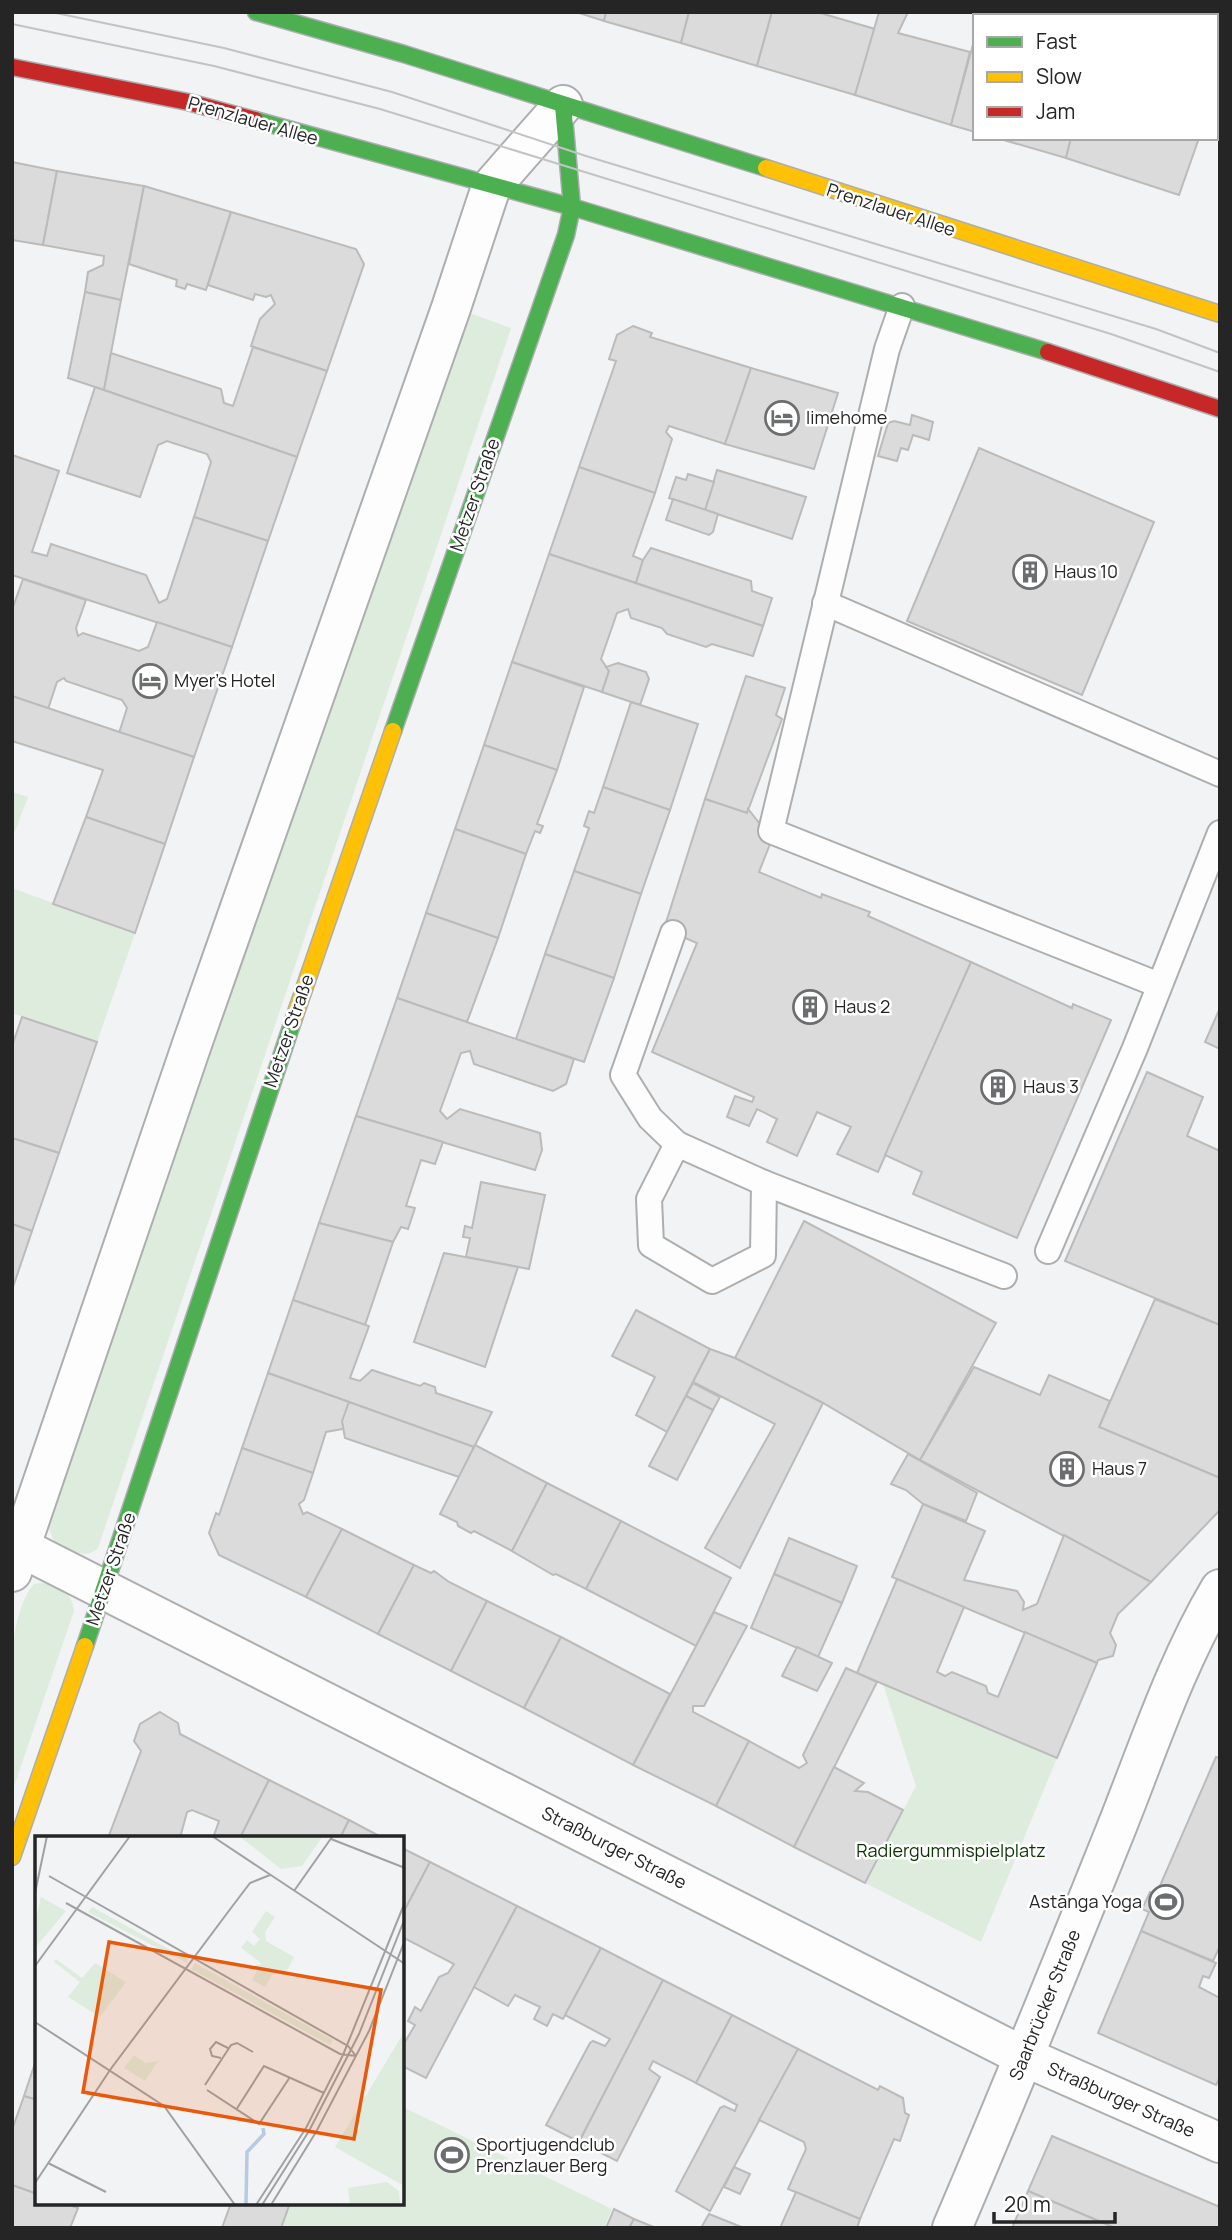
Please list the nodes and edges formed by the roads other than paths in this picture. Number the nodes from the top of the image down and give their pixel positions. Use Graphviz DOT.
graph roads {
  1 [pos="256,12"];
  2 [pos="12,67"];
  3 [pos="563,105"];
  4 [pos="491,187"];
  5 [pos="572,207"];
  6 [pos="902,306"];
  7 [pos="1220,314"];
  8 [pos="1220,409"];
  9 [pos="825,603"];
  10 [pos="1220,774"];
  11 [pos="1220,833"];
  12 [pos="673,933"];
  13 [pos="1159,985"];
  14 [pos="677,1144"];
  15 [pos="764,1183"];
  16 [pos="1048,1251"];
  17 [pos="1004,1276"];
  18 [pos="15,1554"];
  19 [pos="105,1588"];
  20 [pos="1220,1589"];
  21 [pos="12,1857"];
  22 [pos="1025,2057"];
  23 [pos="1220,2143"];
  24 [pos="952,2228"];
  1 -- 3 [label="main road, Prenzlauer Allee"];
  2 -- 4 [label="main road, Prenzlauer Allee"];
  3 -- 4 [label="street"];
  3 -- 5 [label="main road"];
  3 -- 7 [label="main road, Prenzlauer Allee"];
  4 -- 5 [label="main road, Prenzlauer Allee"];
  4 -- 18 [label="street"];
  5 -- 6 [label="main road, Prenzlauer Allee"];
  5 -- 19 [label="main road, Metzer Straße"];
  6 -- 8 [label="main road, Prenzlauer Allee"];
  6 -- 9 [label="lane"];
  9 -- 10 [label="lane"];
  9 -- 13 [label="lane"];
  11 -- 13 [label="lane"];
  12 -- 14 [label="lane"];
  13 -- 16 [label="lane"];
  14 -- 15 [label="lane"];
  14 -- 15 [label="lane"];
  15 -- 17 [label="lane"];
  18 -- 19 [label="street, Straßburger Straße"];
  19 -- 21 [label="main road, Metzer Straße"];
  19 -- 22 [label="street, Straßburger Straße"];
  20 -- 22 [label="street, Saarbrücker Straße"];
  22 -- 23 [label="street, Straßburger Straße"];
  22 -- 24 [label="street, Saarbrücker Straße"];
}
